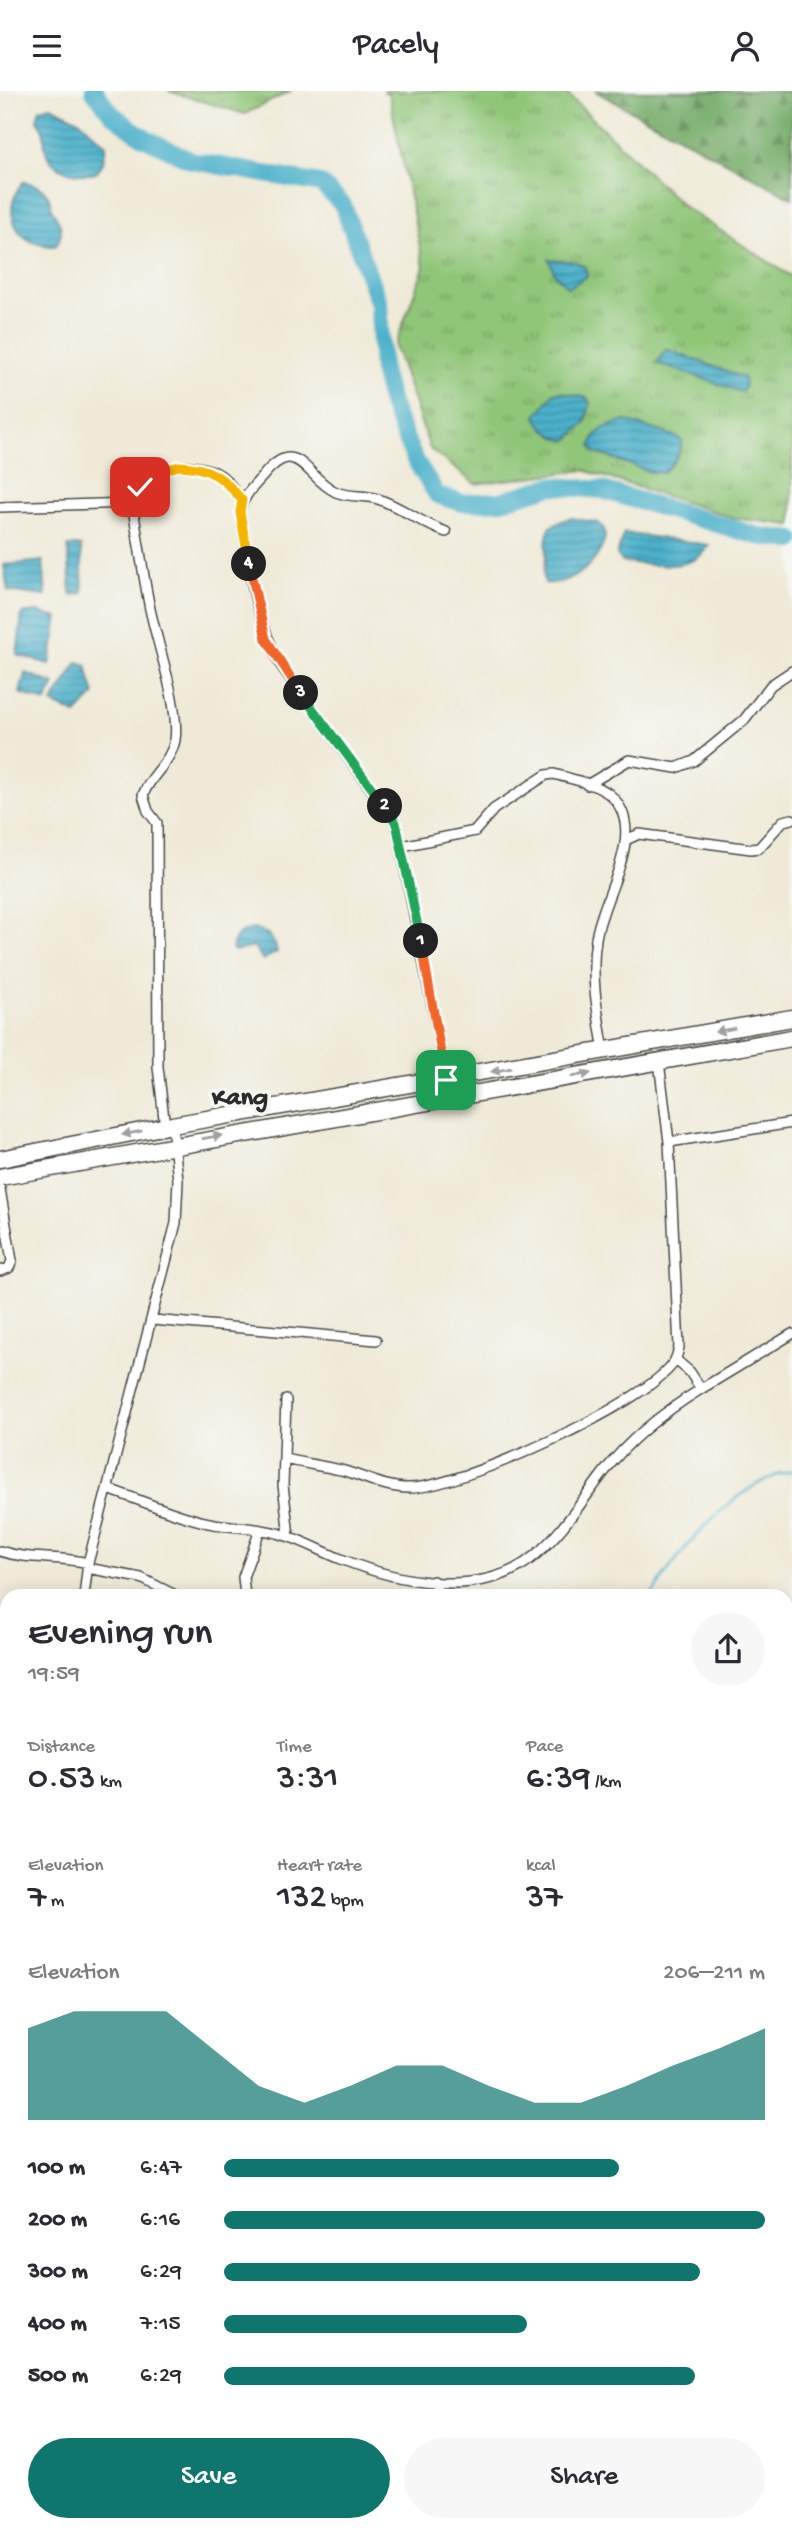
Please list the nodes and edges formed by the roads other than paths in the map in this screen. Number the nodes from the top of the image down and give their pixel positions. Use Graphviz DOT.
graph roads {
  1 [pos="242,500"];
  2 [pos="132,503"];
  3 [pos="0,507"];
  4 [pos="446,532"];
  5 [pos="792,671"];
  6 [pos="587,785"];
  7 [pos="792,819"];
  8 [pos="628,839"];
  9 [pos="402,846"];
  10 [pos="792,1018"];
  11 [pos="792,1038"];
  12 [pos="604,1051"];
  13 [pos="659,1062"];
  14 [pos="446,1080"];
  15 [pos="450,1097"];
  16 [pos="792,1123"];
  17 [pos="169,1126"];
  18 [pos="669,1142"];
  19 [pos="174,1144"];
  20 [pos="0,1159"];
  21 [pos="0,1177"];
  22 [pos="0,1189"];
  23 [pos="0,1271"];
  24 [pos="153,1320"];
  25 [pos="792,1334"];
  26 [pos="376,1340"];
  27 [pos="676,1360"];
  28 [pos="701,1389"];
  29 [pos="286,1400"];
  30 [pos="284,1459"];
  31 [pos="108,1489"];
  32 [pos="260,1530"];
  33 [pos="289,1536"];
  34 [pos="0,1551"];
  35 [pos="88,1565"];
  36 [pos="433,1581"];
  37 [pos="84,1589"];
  38 [pos="163,1589"];
  39 [pos="244,1589"];
  40 [pos="437,1589"];
  1 -- 2 [label="street"];
  1 -- 4 [label="street"];
  1 -- 9 [label="street"];
  2 -- 3 [label="street"];
  2 -- 17 [label="street"];
  5 -- 6 [label="street"];
  6 -- 8 [label="street"];
  6 -- 9 [label="street"];
  7 -- 8 [label="street"];
  8 -- 12 [label="street"];
  9 -- 14 [label="street"];
  10 -- 12 [label="highway, one-way"];
  11 -- 13 [label="highway"];
  12 -- 14 [label="highway, one-way"];
  15 -- 13 [label="highway, one-way"];
  13 -- 18 [label="street"];
  14 -- 15 [label="street"];
  14 -- 17 [label="highway"];
  19 -- 15 [label="highway, one-way"];
  16 -- 18 [label="street"];
  17 -- 19 [label="street"];
  17 -- 20 [label="highway, one-way"];
  18 -- 27 [label="street"];
  19 -- 21 [label="highway"];
  19 -- 24 [label="street"];
  22 -- 23 [label="street"];
  24 -- 26 [label="street"];
  24 -- 31 [label="street"];
  25 -- 28 [label="street"];
  27 -- 28 [label="street"];
  27 -- 30 [label="street"];
  28 -- 36 [label="street"];
  29 -- 30 [label="street"];
  30 -- 33 [label="street"];
  31 -- 32 [label="street"];
  31 -- 35 [label="street"];
  32 -- 33 [label="street"];
  32 -- 39 [label="street"];
  33 -- 36 [label="street"];
  34 -- 35 [label="street"];
  35 -- 37 [label="street"];
  35 -- 38 [label="street"];
  36 -- 40 [label="street"];
}
